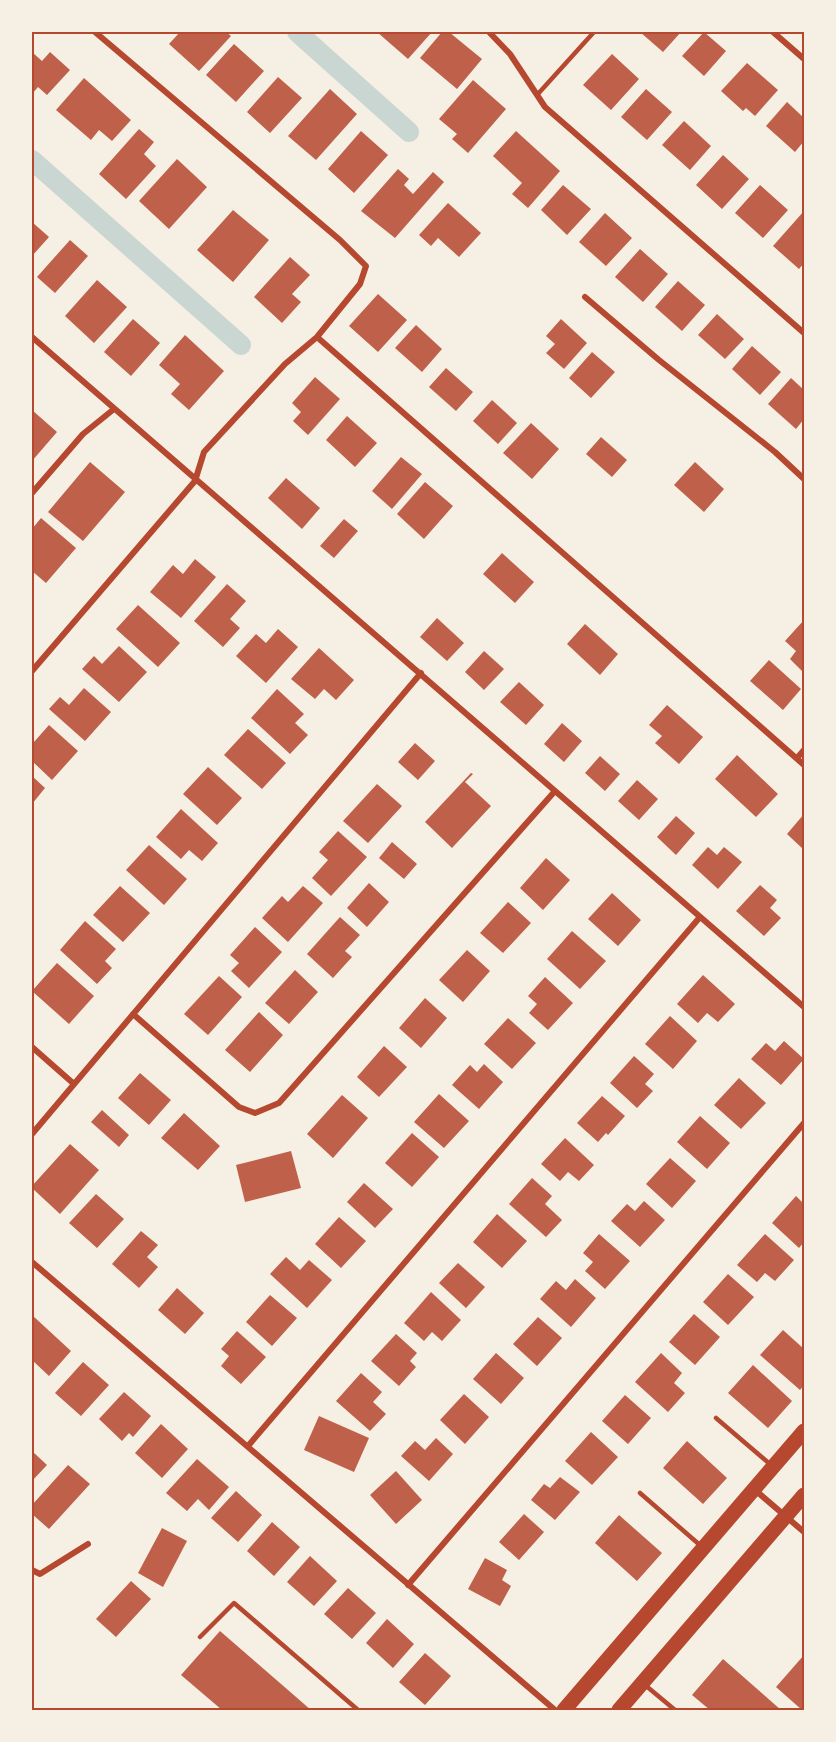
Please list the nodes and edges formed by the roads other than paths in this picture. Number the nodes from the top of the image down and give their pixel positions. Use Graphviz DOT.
graph roads {
  1 [pos="95,32"];
  2 [pos="489,32"];
  3 [pos="594,32"];
  4 [pos="773,32"];
  5 [pos="804,59"];
  6 [pos="537,95"];
  7 [pos="585,297"];
  8 [pos="804,333"];
  9 [pos="32,337"];
  10 [pos="317,337"];
  11 [pos="114,409"];
  12 [pos="804,479"];
  13 [pos="195,481"];
  14 [pos="32,493"];
  15 [pos="32,671"];
  16 [pos="421,673"];
  17 [pos="804,750"];
  18 [pos="797,758"];
  19 [pos="804,765"];
  20 [pos="555,791"];
  21 [pos="700,917"];
  22 [pos="804,1007"];
  23 [pos="133,1014"];
  24 [pos="32,1047"];
  25 [pos="74,1084"];
  26 [pos="804,1123"];
  27 [pos="32,1134"];
  28 [pos="32,1262"];
  29 [pos="716,1418"];
  30 [pos="804,1431"];
  31 [pos="248,1446"];
  32 [pos="774,1466"];
  33 [pos="754,1489"];
  34 [pos="640,1493"];
  35 [pos="804,1495"];
  36 [pos="786,1516"];
  37 [pos="804,1532"];
  38 [pos="88,1544"];
  39 [pos="704,1548"];
  40 [pos="32,1570"];
  41 [pos="408,1586"];
  42 [pos="201,1637"];
  43 [pos="643,1683"];
  44 [pos="357,1710"];
  45 [pos="555,1710"];
  46 [pos="564,1710"];
  47 [pos="619,1710"];
  48 [pos="675,1710"];
  1 -- 10 [label="street"];
  2 -- 6 [label="street"];
  3 -- 6 [label="lane"];
  4 -- 5 [label="street"];
  6 -- 8 [label="street"];
  7 -- 12 [label="street"];
  9 -- 11 [label="street"];
  10 -- 13 [label="street"];
  10 -- 18 [label="street"];
  11 -- 13 [label="street"];
  11 -- 14 [label="street"];
  13 -- 15 [label="street"];
  13 -- 16 [label="street"];
  16 -- 20 [label="street"];
  16 -- 23 [label="street"];
  17 -- 18 [label="street"];
  18 -- 19 [label="street"];
  20 -- 21 [label="street"];
  20 -- 23 [label="street"];
  21 -- 22 [label="street"];
  21 -- 31 [label="street"];
  23 -- 25 [label="street"];
  24 -- 25 [label="street"];
  25 -- 27 [label="street"];
  26 -- 41 [label="street"];
  28 -- 31 [label="street"];
  29 -- 32 [label="lane"];
  30 -- 32 [label="main road"];
  31 -- 41 [label="street"];
  32 -- 33 [label="main road"];
  33 -- 36 [label="street"];
  33 -- 39 [label="main road"];
  34 -- 39 [label="lane"];
  35 -- 36 [label="main road"];
  36 -- 37 [label="street"];
  36 -- 43 [label="main road"];
  38 -- 40 [label="street"];
  39 -- 46 [label="main road"];
  41 -- 45 [label="street"];
  42 -- 44 [label="lane"];
  43 -- 47 [label="main road"];
  43 -- 48 [label="lane"];
}
